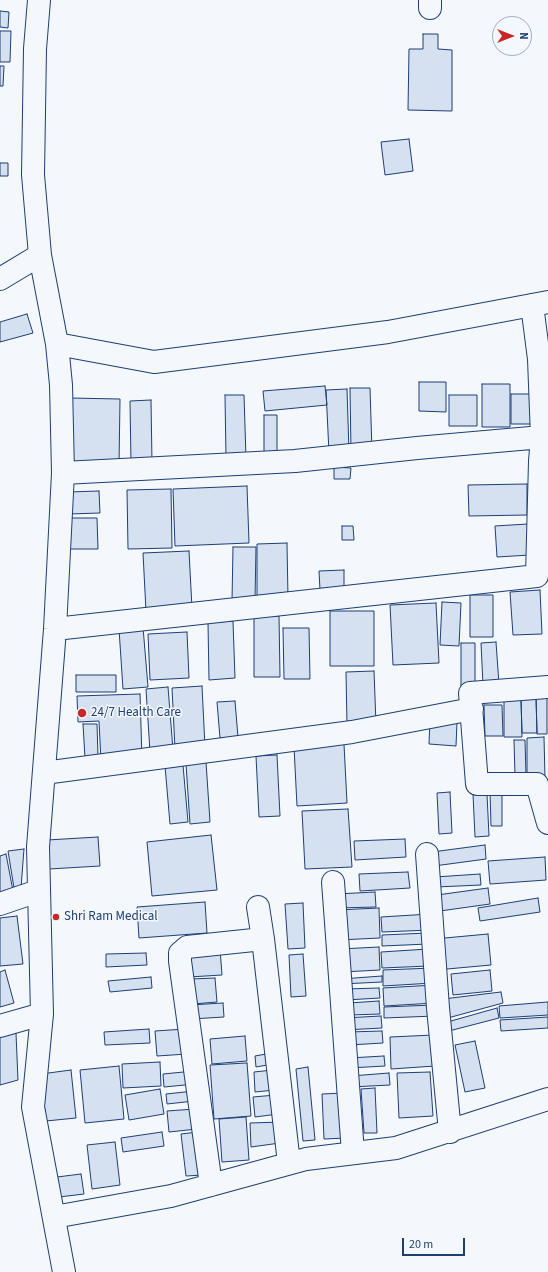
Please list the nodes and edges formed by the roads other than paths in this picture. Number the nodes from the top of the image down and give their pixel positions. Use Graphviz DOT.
graph roads {
  1 [pos="39,0"];
  2 [pos="40,255"];
  3 [pos="0,279"];
  4 [pos="540,304"];
  5 [pos="57,344"];
  6 [pos="542,437"];
  7 [pos="544,461"];
  8 [pos="63,473"];
  9 [pos="55,629"];
  10 [pos="548,687"];
  11 [pos="472,709"];
  12 [pos="44,774"];
  13 [pos="542,783"];
  14 [pos="548,823"];
  15 [pos="427,854"];
  16 [pos="333,882"];
  17 [pos="38,891"];
  18 [pos="0,904"];
  19 [pos="258,906"];
  20 [pos="263,939"];
  21 [pos="42,1014"];
  22 [pos="0,1026"];
  23 [pos="548,1099"];
  24 [pos="450,1132"];
  25 [pos="353,1153"];
  26 [pos="289,1163"];
  27 [pos="211,1185"];
  28 [pos="54,1217"];
  29 [pos="64,1272"];
  1 -- 2 [label="street"];
  2 -- 3 [label="street"];
  2 -- 5 [label="street"];
  4 -- 5 [label="street"];
  4 -- 6 [label="street"];
  5 -- 8 [label="street"];
  6 -- 7 [label="street"];
  6 -- 8 [label="street"];
  7 -- 9 [label="street"];
  8 -- 9 [label="street"];
  9 -- 12 [label="street"];
  10 -- 11 [label="street"];
  11 -- 12 [label="street"];
  11 -- 13 [label="street"];
  12 -- 17 [label="street"];
  13 -- 14 [label="street"];
  15 -- 24 [label="street"];
  16 -- 25 [label="street"];
  17 -- 18 [label="street"];
  17 -- 21 [label="street"];
  19 -- 20 [label="street"];
  20 -- 26 [label="street"];
  20 -- 27 [label="street"];
  21 -- 22 [label="street"];
  21 -- 28 [label="street"];
  23 -- 24 [label="street"];
  24 -- 25 [label="street"];
  25 -- 26 [label="street"];
  26 -- 27 [label="street"];
  27 -- 28 [label="street"];
  28 -- 29 [label="street"];
}
